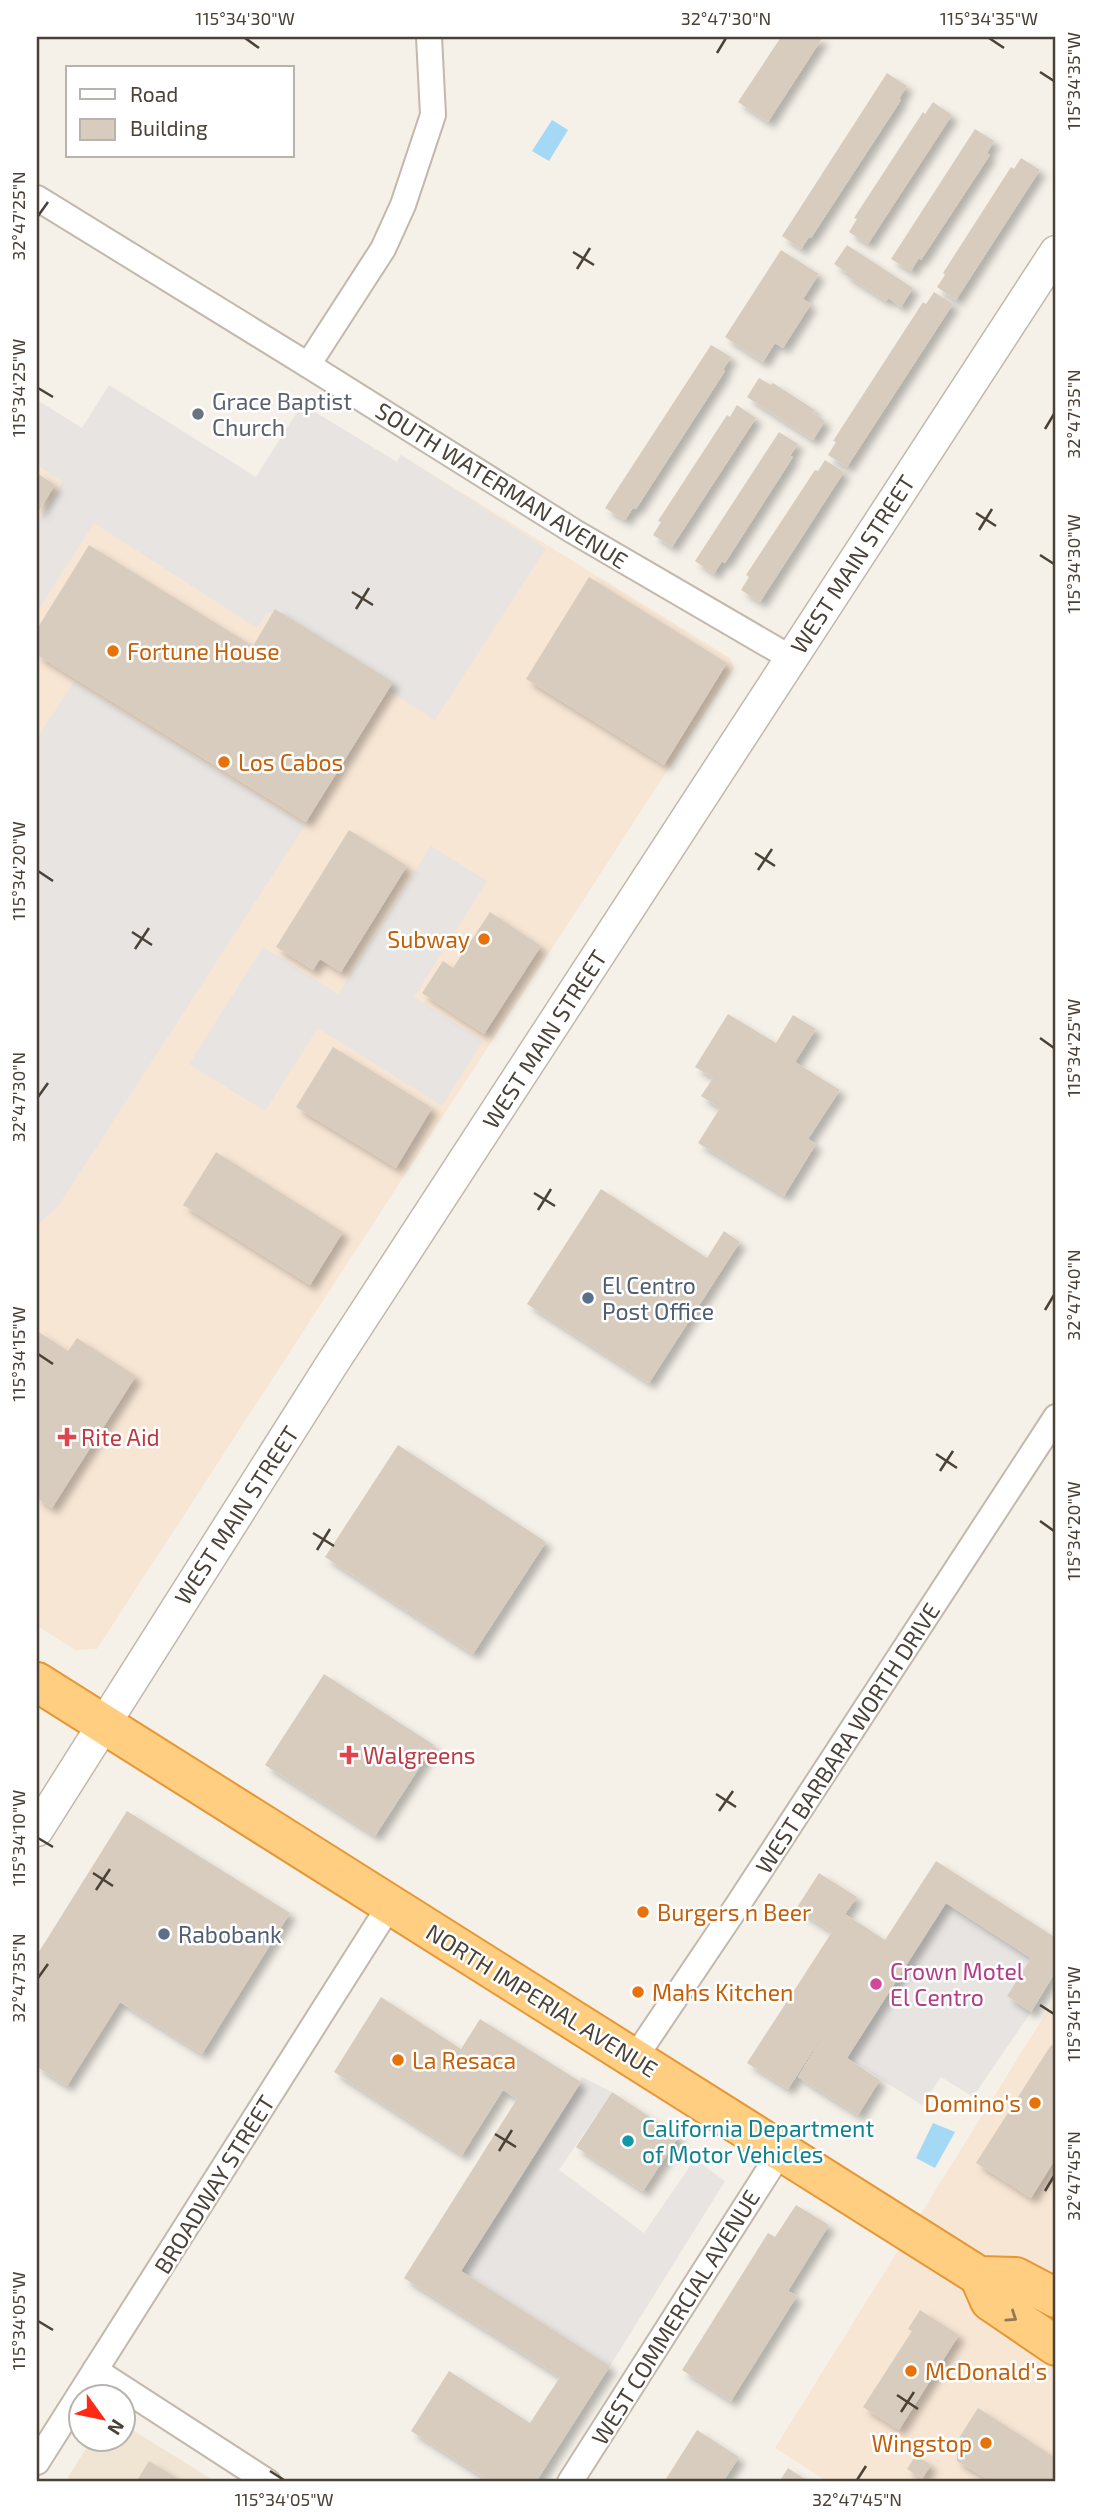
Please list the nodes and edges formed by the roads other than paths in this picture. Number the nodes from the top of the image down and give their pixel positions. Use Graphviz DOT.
graph roads {
  1 [pos="429,37"];
  2 [pos="37,198"];
  3 [pos="1056,252"];
  4 [pos="308,365"];
  5 [pos="791,658"];
  6 [pos="1056,1416"];
  7 [pos="37,1682"];
  8 [pos="104,1724"];
  9 [pos="37,1830"];
  10 [pos="390,1905"];
  11 [pos="635,2059"];
  12 [pos="781,2151"];
  13 [pos="979,2276"];
  14 [pos="1056,2298"];
  15 [pos="1056,2346"];
  16 [pos="95,2370"];
  17 [pos="37,2462"];
  18 [pos="268,2482"];
  19 [pos="570,2482"];
  1 -- 4 [label="street"];
  2 -- 4 [label="street, SOUTH WATERMAN AVENUE"];
  3 -- 5 [label="street, WEST MAIN STREET"];
  4 -- 5 [label="street, SOUTH WATERMAN AVENUE"];
  5 -- 8 [label="street, WEST MAIN STREET"];
  6 -- 11 [label="street, WEST BARBARA WORTH DRIVE"];
  7 -- 8 [label="highway, NORTH IMPERIAL AVENUE"];
  8 -- 9 [label="street, WEST MAIN STREET"];
  8 -- 10 [label="highway, NORTH IMPERIAL AVENUE"];
  10 -- 11 [label="highway, NORTH IMPERIAL AVENUE"];
  10 -- 16 [label="street, BROADWAY STREET"];
  11 -- 12 [label="highway, NORTH IMPERIAL AVENUE"];
  12 -- 13 [label="highway, NORTH IMPERIAL AVENUE"];
  12 -- 19 [label="street, WEST COMMERCIAL AVENUE"];
  13 -- 14 [label="highway"];
  13 -- 15 [label="highway, NORTH IMPERIAL AVENUE, one-way"];
  16 -- 17 [label="street, BROADWAY STREET"];
  16 -- 18 [label="street"];
}
